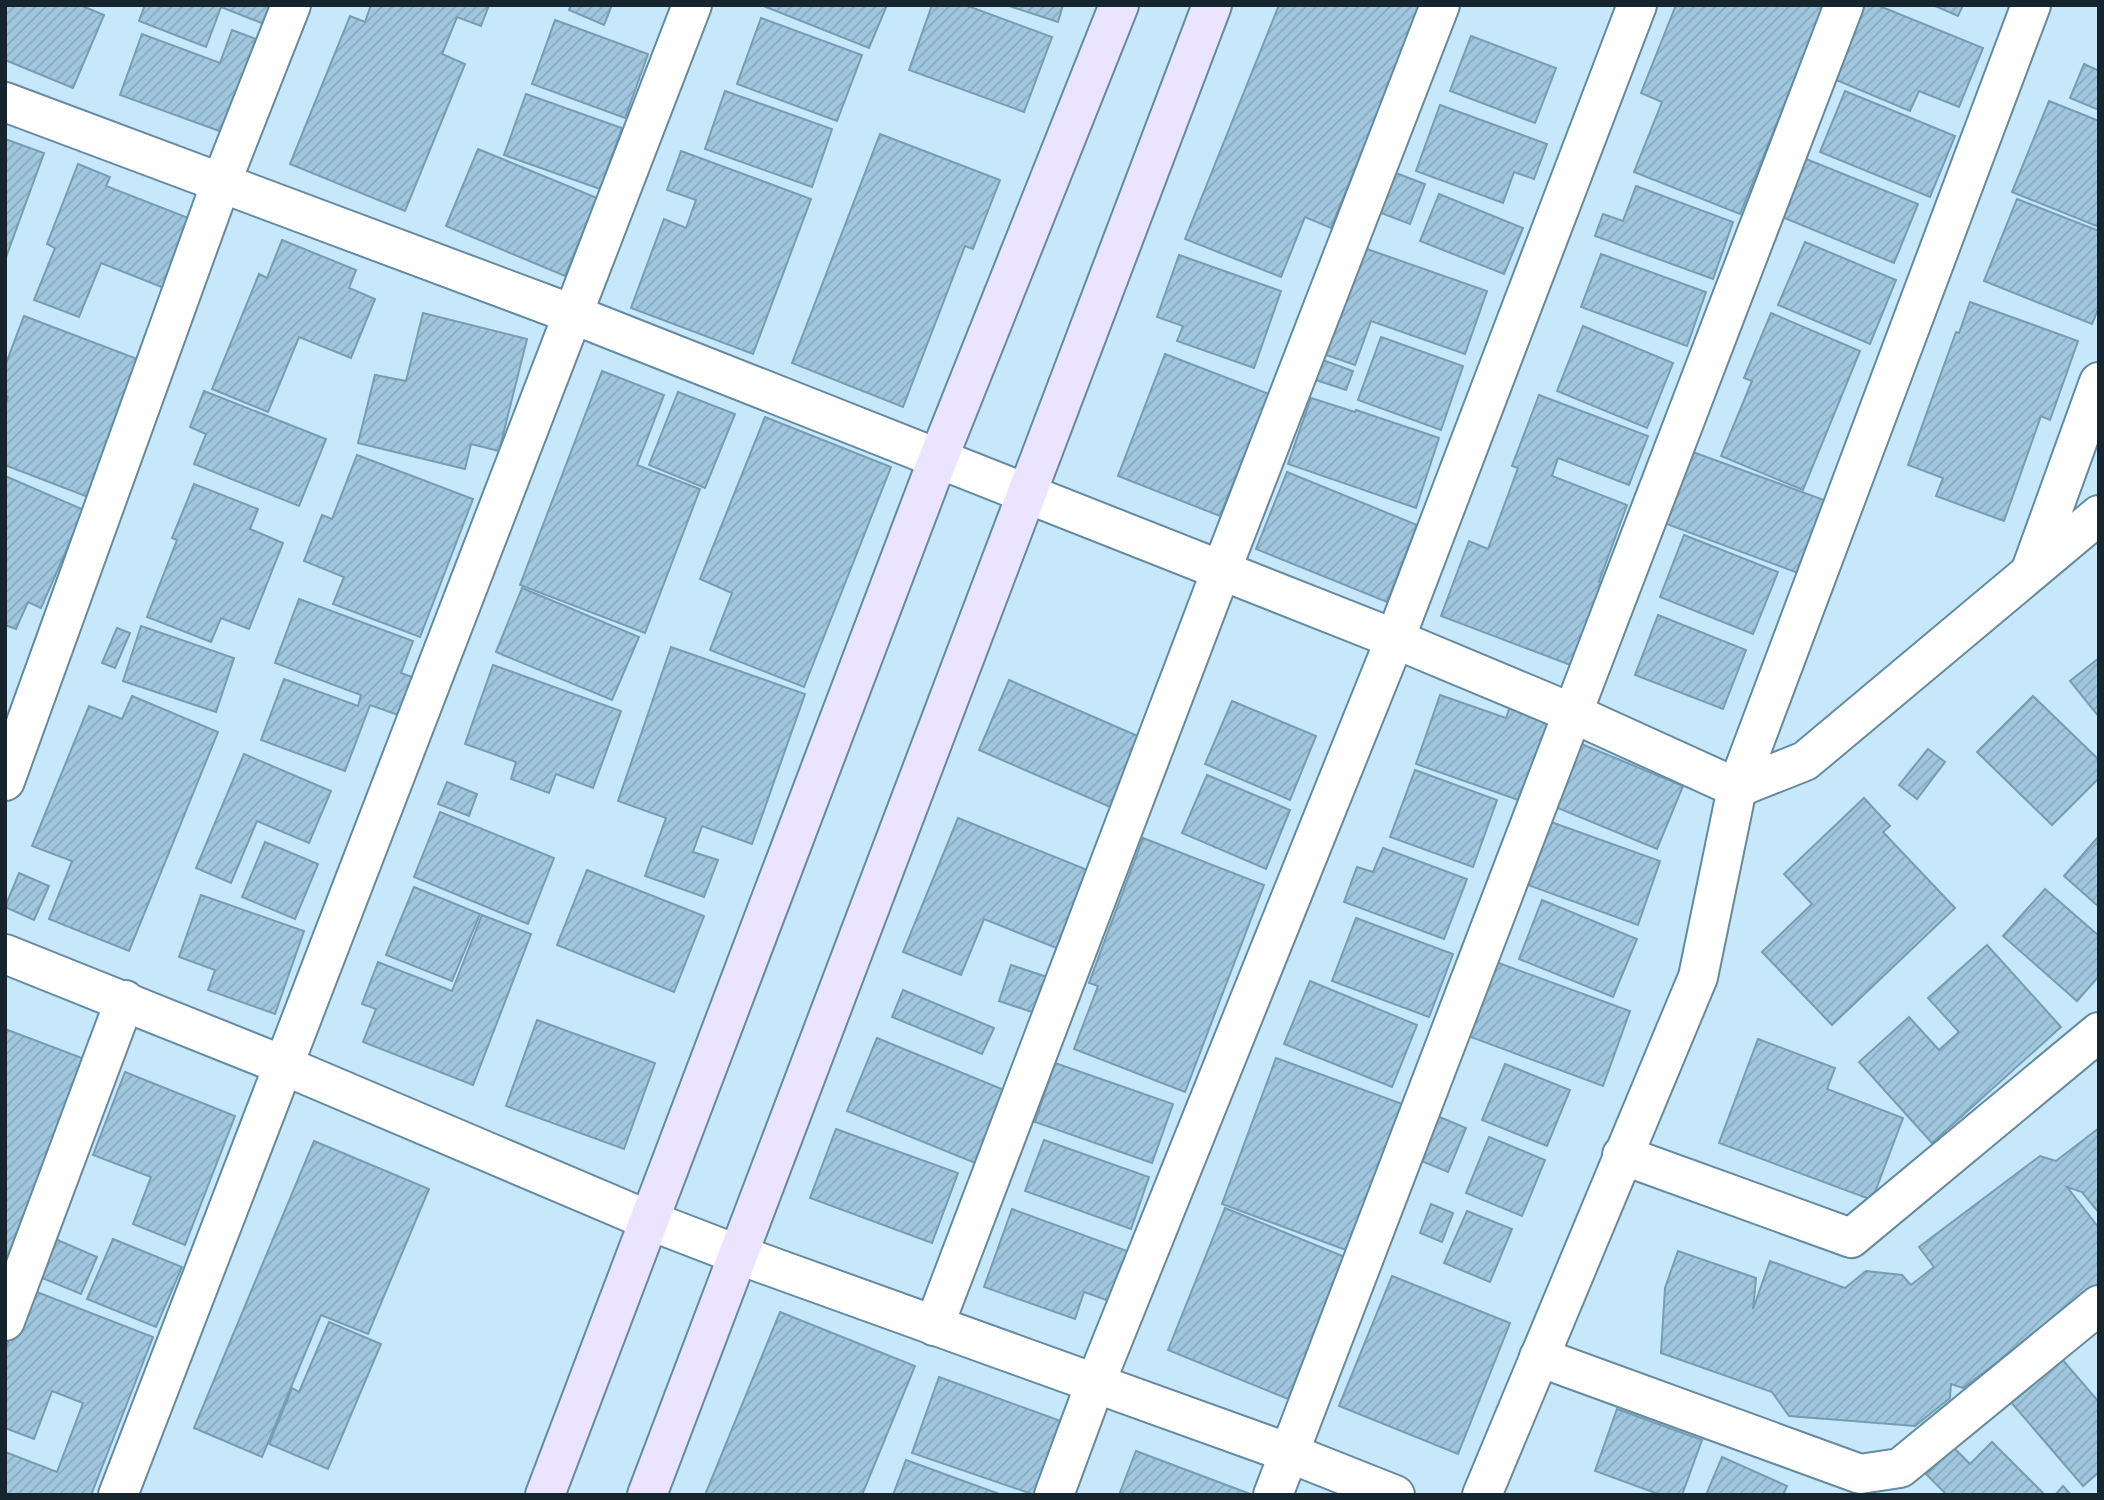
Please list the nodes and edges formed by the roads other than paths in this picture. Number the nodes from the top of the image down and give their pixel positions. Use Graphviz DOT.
graph roads {
  1 [pos="291,5"];
  2 [pos="692,5"];
  3 [pos="1119,5"];
  4 [pos="1212,5"];
  5 [pos="1440,5"];
  6 [pos="1637,5"];
  7 [pos="1844,5"];
  8 [pos="2031,5"];
  9 [pos="5,102"];
  10 [pos="220,183"];
  11 [pos="572,314"];
  12 [pos="2099,382"];
  13 [pos="938,459"];
  14 [pos="1026,494"];
  15 [pos="2099,515"];
  16 [pos="2031,570"];
  17 [pos="1221,571"];
  18 [pos="1395,639"];
  19 [pos="1572,713"];
  20 [pos="5,781"];
  21 [pos="1737,788"];
  22 [pos="5,954"];
  23 [pos="125,1000"];
  24 [pos="2099,1032"];
  25 [pos="285,1066"];
  26 [pos="1622,1155"];
  27 [pos="648,1220"];
  28 [pos="739,1255"];
  29 [pos="2099,1305"];
  30 [pos="5,1321"];
  31 [pos="934,1326"];
  32 [pos="1539,1357"];
  33 [pos="1095,1384"];
  34 [pos="1289,1453"];
  35 [pos="118,1495"];
  36 [pos="545,1495"];
  37 [pos="647,1495"];
  38 [pos="1054,1495"];
  39 [pos="1273,1495"];
  40 [pos="1395,1495"];
  41 [pos="1482,1495"];
  1 -- 10 [label="street"];
  2 -- 11 [label="street"];
  3 -- 13 [label="street"];
  4 -- 14 [label="street"];
  5 -- 17 [label="street"];
  6 -- 18 [label="street"];
  7 -- 19 [label="street"];
  8 -- 21 [label="street"];
  9 -- 10 [label="street"];
  10 -- 11 [label="street"];
  10 -- 20 [label="street"];
  11 -- 13 [label="street"];
  11 -- 25 [label="street"];
  12 -- 16 [label="street"];
  13 -- 14 [label="street"];
  13 -- 27 [label="street"];
  14 -- 17 [label="street"];
  14 -- 28 [label="street"];
  15 -- 16 [label="street"];
  16 -- 21 [label="street"];
  17 -- 18 [label="street"];
  17 -- 31 [label="street"];
  18 -- 19 [label="street"];
  18 -- 33 [label="street"];
  19 -- 21 [label="street"];
  19 -- 34 [label="street"];
  21 -- 26 [label="street"];
  22 -- 23 [label="street"];
  23 -- 25 [label="street"];
  23 -- 30 [label="street"];
  24 -- 26 [label="street"];
  25 -- 27 [label="street"];
  25 -- 35 [label="street"];
  26 -- 32 [label="street"];
  27 -- 28 [label="street"];
  27 -- 36 [label="street"];
  28 -- 31 [label="street"];
  28 -- 37 [label="street"];
  29 -- 32 [label="street"];
  31 -- 33 [label="street"];
  32 -- 41 [label="street"];
  33 -- 34 [label="street"];
  33 -- 38 [label="street"];
  34 -- 39 [label="street"];
  34 -- 40 [label="street"];
}
